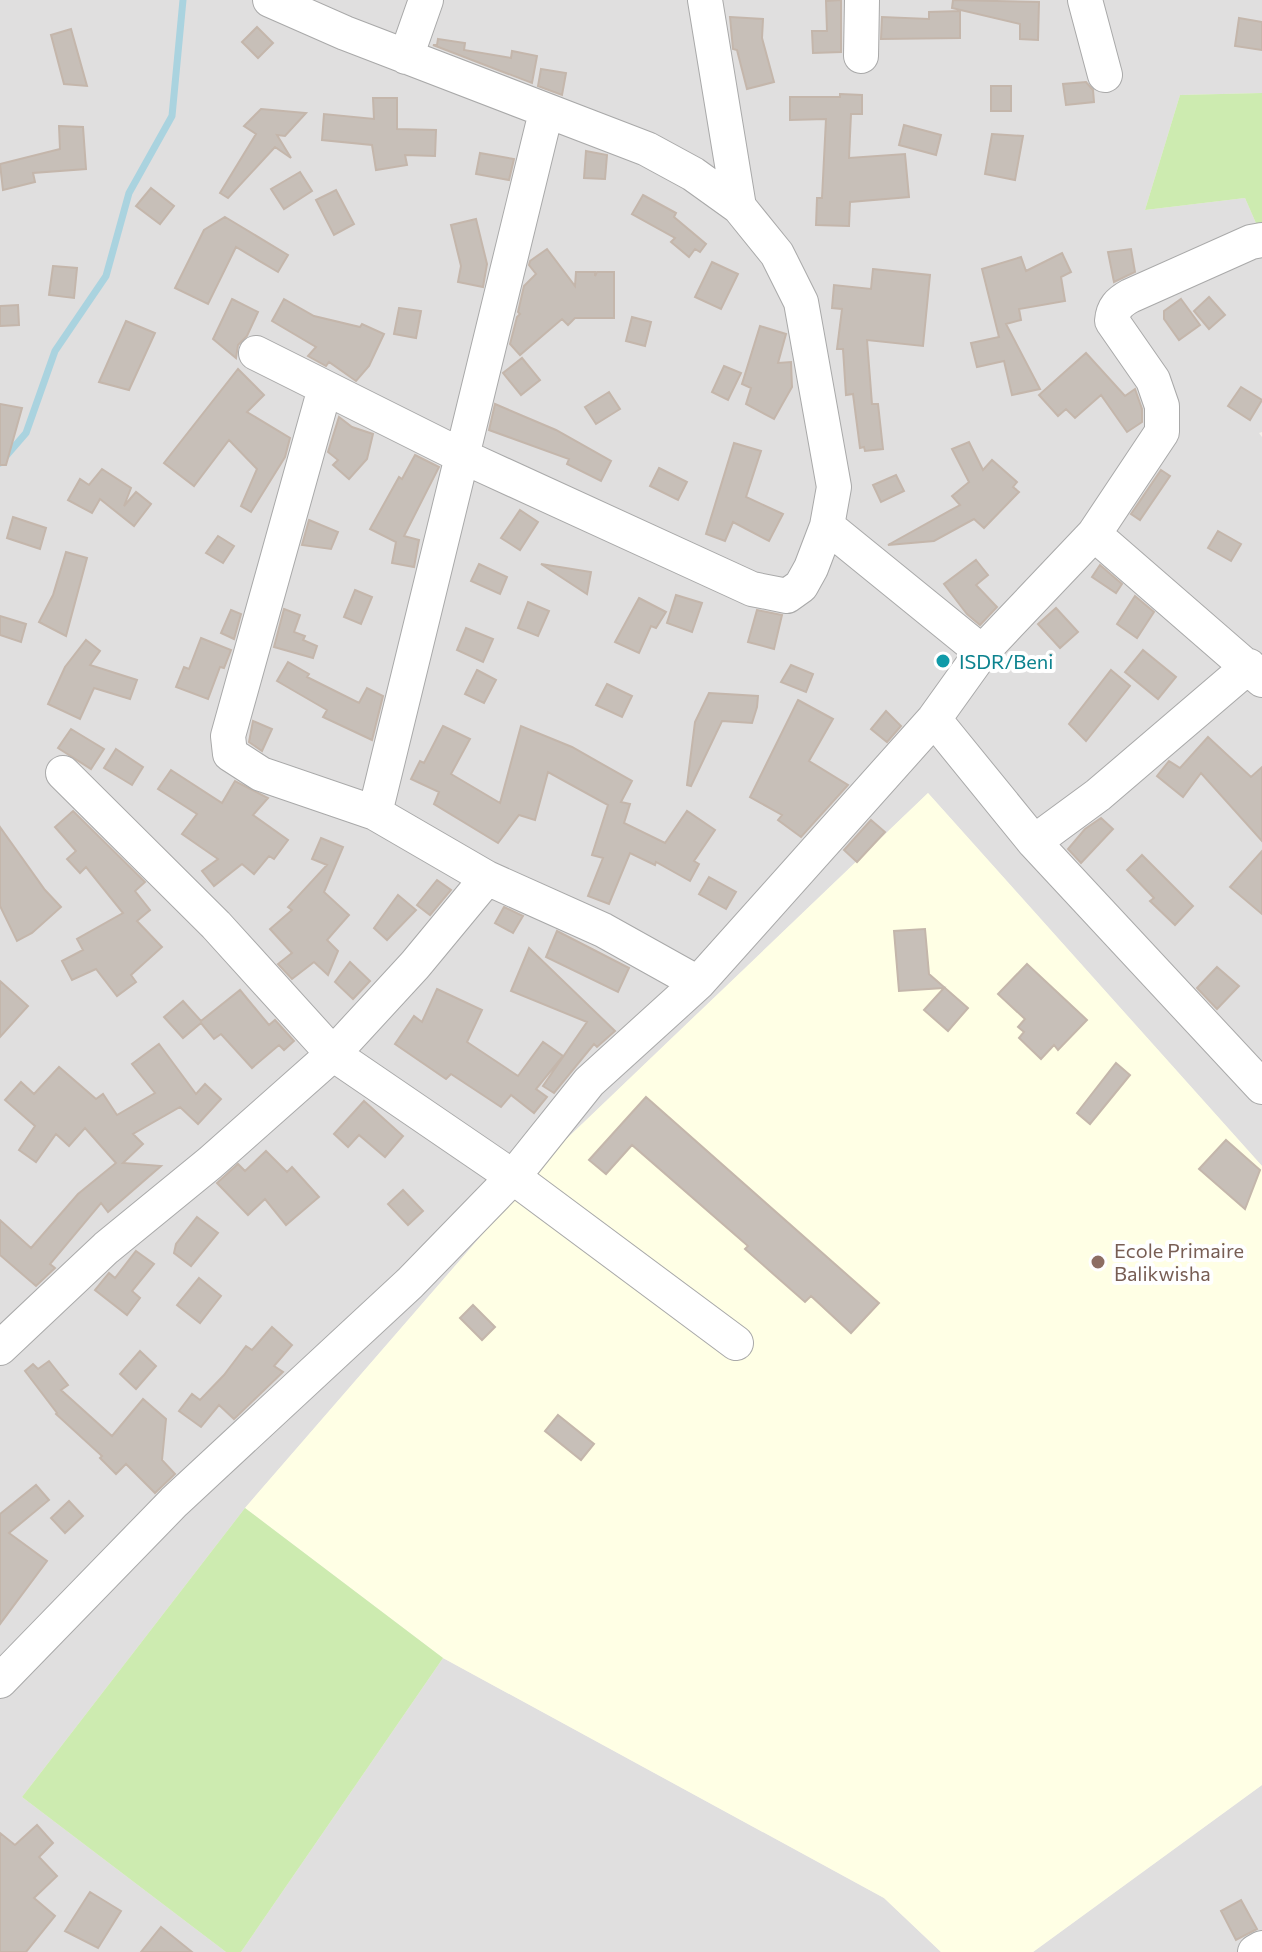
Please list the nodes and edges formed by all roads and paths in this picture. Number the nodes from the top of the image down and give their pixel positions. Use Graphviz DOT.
graph roads {
  1 [pos="270,0"];
  2 [pos="426,0"];
  3 [pos="705,0"];
  4 [pos="862,0"];
  5 [pos="1085,0"];
  6 [pos="861,56"];
  7 [pos="406,57"];
  8 [pos="1105,75"];
  9 [pos="546,112"];
  10 [pos="739,207"];
  11 [pos="1262,240"];
  12 [pos="256,353"];
  13 [pos="325,388"];
  14 [pos="464,457"];
  15 [pos="827,526"];
  16 [pos="1094,534"];
  17 [pos="982,652"];
  18 [pos="1256,673"];
  19 [pos="934,719"];
  20 [pos="63,773"];
  21 [pos="375,813"];
  22 [pos="1034,842"];
  23 [pos="487,878"];
  24 [pos="698,983"];
  25 [pos="333,1054"];
  26 [pos="1262,1087"];
  27 [pos="513,1177"];
  28 [pos="736,1343"];
  29 [pos="0,1348"];
  30 [pos="0,1681"];
  31 [pos="1262,1948"];
  32 [pos="1255,1952"];
  1 -- 7 [label="street"];
  2 -- 7 [label="street"];
  3 -- 10 [label="street"];
  4 -- 6 [label="street"];
  5 -- 8 [label="street"];
  7 -- 9 [label="street"];
  9 -- 10 [label="street"];
  9 -- 14 [label="street"];
  10 -- 15 [label="street"];
  11 -- 16 [label="street"];
  12 -- 13 [label="street"];
  13 -- 14 [label="street"];
  13 -- 21 [label="street"];
  14 -- 15 [label="street"];
  14 -- 21 [label="street"];
  15 -- 17 [label="street"];
  16 -- 17 [label="street"];
  16 -- 18 [label="street"];
  17 -- 19 [label="street"];
  18 -- 22 [label="street"];
  19 -- 22 [label="street"];
  19 -- 24 [label="street"];
  20 -- 25 [label="street"];
  21 -- 23 [label="street"];
  22 -- 26 [label="street"];
  23 -- 24 [label="street"];
  23 -- 25 [label="street"];
  24 -- 27 [label="street"];
  25 -- 27 [label="street"];
  25 -- 29 [label="street"];
  27 -- 28 [label="street"];
  27 -- 30 [label="street"];
  31 -- 32 [label="street"];
}
